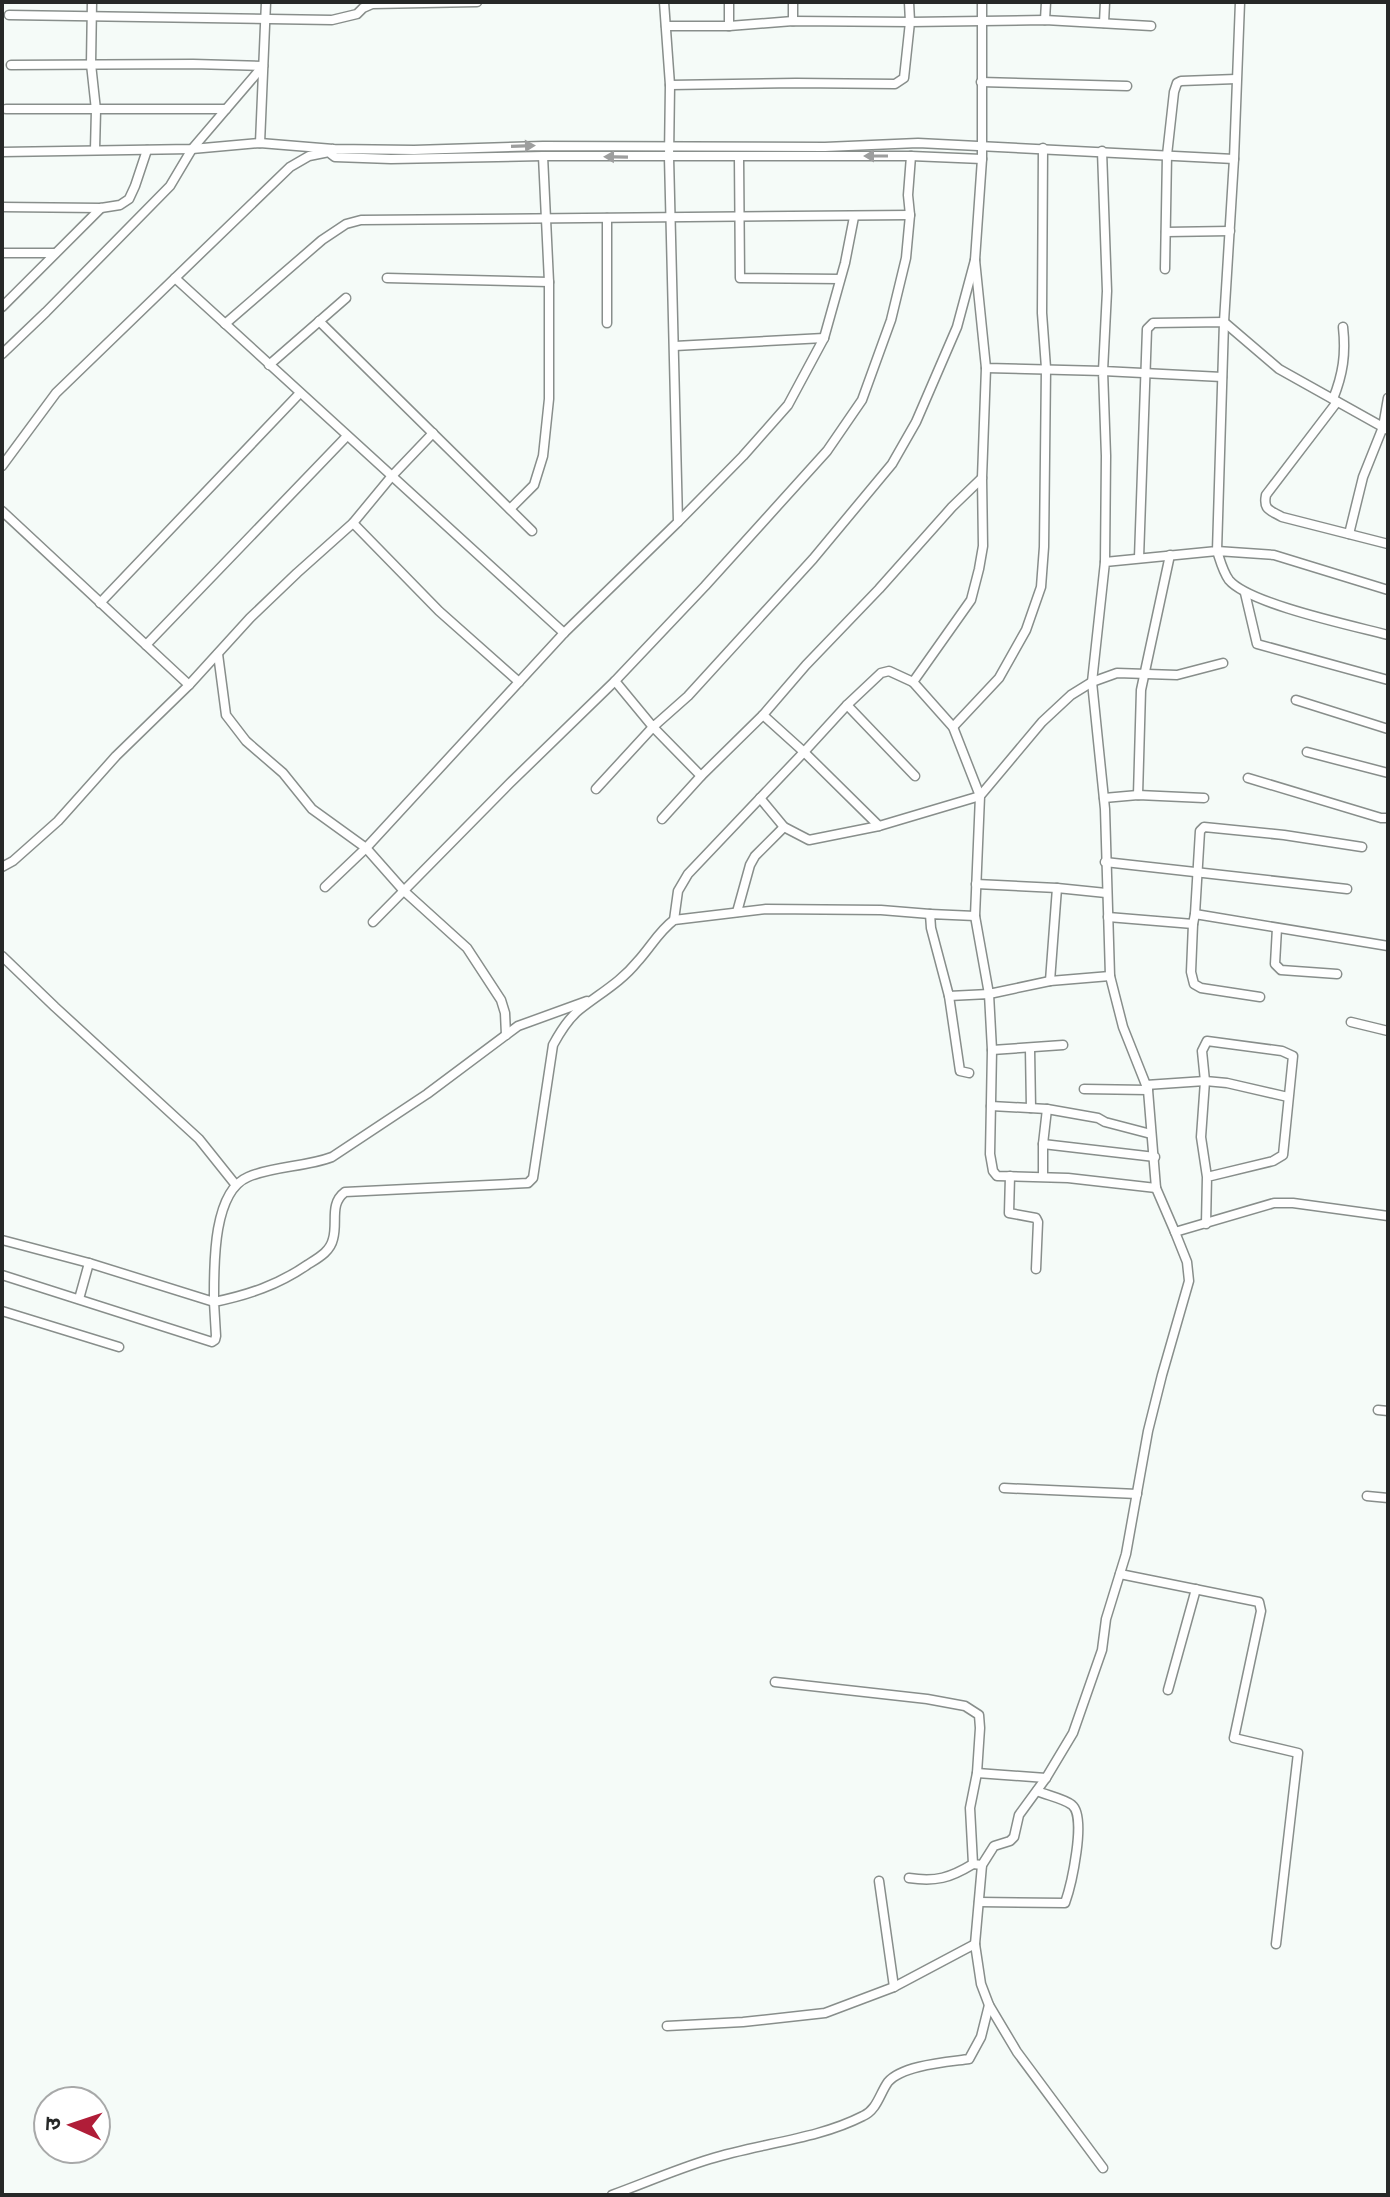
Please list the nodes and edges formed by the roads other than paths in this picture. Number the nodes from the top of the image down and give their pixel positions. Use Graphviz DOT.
graph roads {
  1 [pos="92,2"];
  2 [pos="266,2"];
  3 [pos="406,2"];
  4 [pos="477,2"];
  5 [pos="664,2"];
  6 [pos="729,2"];
  7 [pos="793,2"];
  8 [pos="909,2"];
  9 [pos="982,2"];
  10 [pos="1046,2"];
  11 [pos="1105,2"];
  12 [pos="1240,2"];
  13 [pos="9,15"];
  14 [pos="93,18"];
  15 [pos="265,19"];
  16 [pos="982,19"];
  17 [pos="1045,20"];
  18 [pos="793,21"];
  19 [pos="910,22"];
  20 [pos="1104,23"];
  21 [pos="666,26"];
  22 [pos="729,26"];
  23 [pos="1151,26"];
  24 [pos="91,64"];
  25 [pos="11,65"];
  26 [pos="263,66"];
  27 [pos="1236,79"];
  28 [pos="981,82"];
  29 [pos="670,85"];
  30 [pos="1127,86"];
  31 [pos="6,109"];
  32 [pos="226,109"];
  33 [pos="96,110"];
  34 [pos="260,143"];
  35 [pos="982,145"];
  36 [pos="669,146"];
  37 [pos="1043,148"];
  38 [pos="192,149"];
  39 [pos="95,150"];
  40 [pos="147,150"];
  41 [pos="332,150"];
  42 [pos="1102,151"];
  43 [pos="2,152"];
  44 [pos="1167,155"];
  45 [pos="543,156"];
  46 [pos="911,156"];
  47 [pos="669,157"];
  48 [pos="739,157"];
  49 [pos="982,159"];
  50 [pos="1234,159"];
  51 [pos="2,207"];
  52 [pos="101,208"];
  53 [pos="910,215"];
  54 [pos="740,216"];
  55 [pos="672,217"];
  56 [pos="854,217"];
  57 [pos="607,218"];
  58 [pos="546,220"];
  59 [pos="1230,231"];
  60 [pos="1166,232"];
  61 [pos="2,253"];
  62 [pos="55,253"];
  63 [pos="975,260"];
  64 [pos="1165,269"];
  65 [pos="175,278"];
  66 [pos="387,278"];
  67 [pos="840,279"];
  68 [pos="549,282"];
  69 [pos="346,298"];
  70 [pos="2,307"];
  71 [pos="319,321"];
  72 [pos="1224,322"];
  73 [pos="607,323"];
  74 [pos="225,324"];
  75 [pos="1343,327"];
  76 [pos="824,338"];
  77 [pos="675,346"];
  78 [pos="2,354"];
  79 [pos="269,365"];
  80 [pos="986,368"];
  81 [pos="1046,368"];
  82 [pos="1103,371"];
  83 [pos="1146,373"];
  84 [pos="1222,377"];
  85 [pos="300,393"];
  86 [pos="1388,398"];
  87 [pos="1335,400"];
  88 [pos="1385,428"];
  89 [pos="433,433"];
  90 [pos="347,436"];
  91 [pos="2,466"];
  92 [pos="391,477"];
  93 [pos="982,478"];
  94 [pos="510,509"];
  95 [pos="2,511"];
  96 [pos="678,522"];
  97 [pos="353,523"];
  98 [pos="532,531"];
  99 [pos="1349,534"];
  100 [pos="1388,544"];
  101 [pos="1217,551"];
  102 [pos="1170,555"];
  103 [pos="1139,558"];
  104 [pos="1105,562"];
  105 [pos="1388,590"];
  106 [pos="1245,593"];
  107 [pos="100,603"];
  108 [pos="564,633"];
  109 [pos="1388,635"];
  110 [pos="146,645"];
  111 [pos="218,654"];
  112 [pos="1223,663"];
  113 [pos="1145,674"];
  114 [pos="1388,680"];
  115 [pos="615,681"];
  116 [pos="519,682"];
  117 [pos="913,682"];
  118 [pos="1092,682"];
  119 [pos="189,685"];
  120 [pos="1296,700"];
  121 [pos="847,705"];
  122 [pos="763,715"];
  123 [pos="653,727"];
  124 [pos="953,727"];
  125 [pos="1388,729"];
  126 [pos="804,752"];
  127 [pos="1307,752"];
  128 [pos="1388,773"];
  129 [pos="701,776"];
  130 [pos="915,776"];
  131 [pos="1248,778"];
  132 [pos="596,789"];
  133 [pos="1138,795"];
  134 [pos="980,796"];
  135 [pos="760,798"];
  136 [pos="1104,798"];
  137 [pos="1204,798"];
  138 [pos="1388,818"];
  139 [pos="662,819"];
  140 [pos="879,826"];
  141 [pos="784,827"];
  142 [pos="1362,847"];
  143 [pos="366,848"];
  144 [pos="1105,862"];
  145 [pos="2,867"];
  146 [pos="1198,871"];
  147 [pos="976,884"];
  148 [pos="325,887"];
  149 [pos="1057,888"];
  150 [pos="1347,889"];
  151 [pos="404,891"];
  152 [pos="1106,893"];
  153 [pos="737,912"];
  154 [pos="930,914"];
  155 [pos="1195,914"];
  156 [pos="975,916"];
  157 [pos="1108,917"];
  158 [pos="674,920"];
  159 [pos="373,922"];
  160 [pos="1193,924"];
  161 [pos="1277,928"];
  162 [pos="1388,946"];
  163 [pos="2,956"];
  164 [pos="1337,974"];
  165 [pos="1110,976"];
  166 [pos="1050,981"];
  167 [pos="989,994"];
  168 [pos="949,996"];
  169 [pos="1260,997"];
  170 [pos="596,998"];
  171 [pos="1351,1022"];
  172 [pos="1388,1031"];
  173 [pos="506,1035"];
  174 [pos="1063,1045"];
  175 [pos="1030,1049"];
  176 [pos="992,1050"];
  177 [pos="969,1073"];
  178 [pos="1205,1081"];
  179 [pos="1147,1088"];
  180 [pos="1084,1089"];
  181 [pos="1288,1097"];
  182 [pos="991,1106"];
  183 [pos="1031,1108"];
  184 [pos="1047,1109"];
  185 [pos="1151,1134"];
  186 [pos="1043,1144"];
  187 [pos="1155,1157"];
  188 [pos="1010,1176"];
  189 [pos="1043,1176"];
  190 [pos="1207,1177"];
  191 [pos="235,1184"];
  192 [pos="1156,1188"];
  193 [pos="1388,1216"];
  194 [pos="1206,1224"];
  195 [pos="1175,1232"];
  196 [pos="2,1240"];
  197 [pos="89,1263"];
  198 [pos="1036,1269"];
  199 [pos="2,1275"];
  200 [pos="79,1299"];
  201 [pos="214,1302"];
  202 [pos="2,1311"];
  203 [pos="119,1347"];
  204 [pos="1004,1488"];
  205 [pos="1137,1494"];
  206 [pos="1367,1496"];
  207 [pos="1388,1498"];
  208 [pos="1120,1574"];
  209 [pos="1196,1589"];
  210 [pos="775,1682"];
  211 [pos="1168,1690"];
  212 [pos="977,1773"];
  213 [pos="1046,1778"];
  214 [pos="1037,1791"];
  215 [pos="977,1864"];
  216 [pos="909,1878"];
  217 [pos="879,1881"];
  218 [pos="979,1902"];
  219 [pos="975,1944"];
  220 [pos="1276,1944"];
  221 [pos="894,1987"];
  222 [pos="989,2005"];
  223 [pos="667,2026"];
  224 [pos="1103,2168"];
  225 [pos="612,2195"];
  1 -- 14 [label="street"];
  2 -- 15 [label="street"];
  3 -- 4 [label="street"];
  3 -- 15 [label="street"];
  5 -- 21 [label="street"];
  6 -- 22 [label="street"];
  7 -- 18 [label="street"];
  8 -- 19 [label="street"];
  9 -- 16 [label="street"];
  10 -- 17 [label="street"];
  11 -- 20 [label="street"];
  12 -- 27 [label="street"];
  13 -- 14 [label="street"];
  14 -- 15 [label="street"];
  14 -- 24 [label="street"];
  15 -- 26 [label="street"];
  16 -- 17 [label="street"];
  16 -- 19 [label="street"];
  16 -- 28 [label="street"];
  17 -- 20 [label="street"];
  18 -- 19 [label="street"];
  18 -- 22 [label="street"];
  19 -- 29 [label="street"];
  20 -- 23 [label="street"];
  21 -- 22 [label="street"];
  21 -- 29 [label="street"];
  24 -- 25 [label="street"];
  24 -- 26 [label="street"];
  24 -- 33 [label="street"];
  26 -- 32 [label="street"];
  26 -- 34 [label="street"];
  27 -- 44 [label="street"];
  27 -- 50 [label="street"];
  28 -- 30 [label="street"];
  28 -- 35 [label="street"];
  29 -- 36 [label="street"];
  31 -- 33 [label="street"];
  32 -- 33 [label="street"];
  32 -- 38 [label="street"];
  33 -- 39 [label="street"];
  34 -- 38 [label="street"];
  34 -- 41 [label="street"];
  35 -- 36 [label="street"];
  35 -- 37 [label="street"];
  35 -- 49 [label="street"];
  41 -- 36 [label="street, one-way"];
  36 -- 47 [label="street"];
  37 -- 42 [label="street"];
  37 -- 81 [label="street"];
  38 -- 40 [label="street"];
  38 -- 78 [label="street"];
  39 -- 40 [label="street"];
  39 -- 43 [label="street"];
  40 -- 52 [label="street"];
  41 -- 45 [label="street"];
  41 -- 65 [label="street"];
  42 -- 44 [label="street"];
  42 -- 82 [label="street"];
  44 -- 50 [label="street"];
  44 -- 60 [label="street"];
  47 -- 45 [label="street, one-way"];
  45 -- 58 [label="street"];
  46 -- 48 [label="street, one-way"];
  46 -- 49 [label="street"];
  46 -- 53 [label="street"];
  47 -- 48 [label="street"];
  47 -- 55 [label="street"];
  48 -- 54 [label="street"];
  49 -- 63 [label="street"];
  50 -- 59 [label="street"];
  51 -- 52 [label="street"];
  52 -- 62 [label="street"];
  53 -- 56 [label="street"];
  53 -- 115 [label="street"];
  54 -- 55 [label="street"];
  54 -- 56 [label="street"];
  54 -- 67 [label="street"];
  55 -- 57 [label="street"];
  55 -- 77 [label="street"];
  56 -- 67 [label="street"];
  57 -- 58 [label="street"];
  57 -- 73 [label="street"];
  58 -- 68 [label="street"];
  58 -- 74 [label="street"];
  59 -- 60 [label="street"];
  59 -- 72 [label="street"];
  60 -- 64 [label="street"];
  61 -- 62 [label="street"];
  62 -- 70 [label="street"];
  63 -- 80 [label="street"];
  63 -- 123 [label="street"];
  65 -- 74 [label="street"];
  65 -- 91 [label="street"];
  66 -- 68 [label="street"];
  67 -- 76 [label="street"];
  68 -- 94 [label="street"];
  69 -- 71 [label="street"];
  71 -- 79 [label="street"];
  71 -- 89 [label="street"];
  72 -- 83 [label="street"];
  72 -- 84 [label="street"];
  72 -- 87 [label="street"];
  74 -- 79 [label="street"];
  75 -- 87 [label="street"];
  76 -- 77 [label="street"];
  76 -- 96 [label="street"];
  77 -- 96 [label="street"];
  79 -- 85 [label="street"];
  80 -- 81 [label="street"];
  80 -- 93 [label="street"];
  81 -- 82 [label="street"];
  81 -- 124 [label="street"];
  82 -- 83 [label="street"];
  82 -- 104 [label="street"];
  83 -- 84 [label="street"];
  83 -- 103 [label="street"];
  84 -- 101 [label="street"];
  85 -- 90 [label="street"];
  85 -- 107 [label="street"];
  86 -- 88 [label="street"];
  87 -- 88 [label="street"];
  87 -- 99 [label="street"];
  88 -- 99 [label="street"];
  89 -- 92 [label="street"];
  89 -- 94 [label="street"];
  90 -- 92 [label="street"];
  90 -- 110 [label="street"];
  92 -- 97 [label="street"];
  92 -- 108 [label="street"];
  93 -- 117 [label="street"];
  93 -- 122 [label="street"];
  94 -- 98 [label="street"];
  95 -- 107 [label="street"];
  96 -- 108 [label="street"];
  97 -- 111 [label="street"];
  97 -- 116 [label="street"];
  99 -- 100 [label="street"];
  101 -- 102 [label="street"];
  101 -- 105 [label="street"];
  101 -- 106 [label="street"];
  102 -- 103 [label="street"];
  102 -- 113 [label="street"];
  103 -- 104 [label="street"];
  104 -- 118 [label="street"];
  106 -- 109 [label="street"];
  106 -- 114 [label="street"];
  107 -- 110 [label="street"];
  108 -- 116 [label="street"];
  110 -- 119 [label="street"];
  111 -- 119 [label="street"];
  111 -- 143 [label="street"];
  112 -- 113 [label="street"];
  113 -- 118 [label="street"];
  113 -- 133 [label="street"];
  115 -- 123 [label="street"];
  115 -- 151 [label="street"];
  116 -- 143 [label="street"];
  117 -- 121 [label="street"];
  117 -- 124 [label="street"];
  118 -- 134 [label="street"];
  118 -- 136 [label="street"];
  119 -- 145 [label="street"];
  120 -- 125 [label="street"];
  121 -- 126 [label="street"];
  121 -- 130 [label="street"];
  122 -- 126 [label="street"];
  122 -- 129 [label="street"];
  123 -- 129 [label="street"];
  123 -- 132 [label="street"];
  124 -- 134 [label="street"];
  126 -- 135 [label="street"];
  126 -- 140 [label="street"];
  127 -- 128 [label="street"];
  129 -- 139 [label="street"];
  131 -- 138 [label="street"];
  133 -- 136 [label="street"];
  133 -- 137 [label="street"];
  134 -- 140 [label="street"];
  134 -- 147 [label="street"];
  135 -- 141 [label="street"];
  135 -- 158 [label="street"];
  136 -- 144 [label="street"];
  140 -- 141 [label="street"];
  141 -- 153 [label="street"];
  142 -- 146 [label="street"];
  143 -- 148 [label="street"];
  143 -- 151 [label="street"];
  144 -- 146 [label="street"];
  144 -- 152 [label="street"];
  146 -- 150 [label="street"];
  146 -- 155 [label="street"];
  147 -- 149 [label="street"];
  147 -- 156 [label="street"];
  149 -- 152 [label="street"];
  149 -- 166 [label="street"];
  151 -- 159 [label="street"];
  151 -- 173 [label="street"];
  152 -- 157 [label="street"];
  153 -- 154 [label="street"];
  153 -- 158 [label="street"];
  154 -- 156 [label="street"];
  154 -- 168 [label="street"];
  155 -- 160 [label="street"];
  155 -- 161 [label="street"];
  156 -- 167 [label="street"];
  157 -- 160 [label="street"];
  157 -- 165 [label="street"];
  158 -- 170 [label="street"];
  160 -- 169 [label="street"];
  161 -- 162 [label="street"];
  161 -- 164 [label="street"];
  163 -- 191 [label="street"];
  165 -- 166 [label="street"];
  165 -- 179 [label="street"];
  166 -- 167 [label="street"];
  167 -- 168 [label="street"];
  167 -- 176 [label="street"];
  168 -- 177 [label="street"];
  170 -- 173 [label="street"];
  170 -- 201 [label="street"];
  171 -- 172 [label="street"];
  173 -- 191 [label="street"];
  174 -- 175 [label="street"];
  175 -- 176 [label="street"];
  175 -- 183 [label="street"];
  176 -- 182 [label="street"];
  178 -- 179 [label="street"];
  178 -- 181 [label="street"];
  178 -- 181 [label="street"];
  178 -- 190 [label="street"];
  179 -- 180 [label="street"];
  179 -- 185 [label="street"];
  181 -- 190 [label="street"];
  182 -- 183 [label="street"];
  182 -- 188 [label="street"];
  183 -- 184 [label="street"];
  184 -- 185 [label="street"];
  184 -- 186 [label="street"];
  185 -- 187 [label="street"];
  186 -- 187 [label="street"];
  186 -- 189 [label="street"];
  187 -- 192 [label="street"];
  188 -- 189 [label="street"];
  188 -- 198 [label="street"];
  189 -- 192 [label="street"];
  190 -- 194 [label="street"];
  191 -- 201 [label="street"];
  192 -- 195 [label="street"];
  193 -- 194 [label="street"];
  194 -- 195 [label="street"];
  195 -- 205 [label="street"];
  196 -- 197 [label="street"];
  197 -- 200 [label="street"];
  197 -- 201 [label="street"];
  199 -- 200 [label="street"];
  200 -- 201 [label="street"];
  202 -- 203 [label="street"];
  204 -- 205 [label="street"];
  205 -- 208 [label="street"];
  206 -- 207 [label="street"];
  208 -- 209 [label="street"];
  208 -- 213 [label="street"];
  209 -- 211 [label="street"];
  209 -- 220 [label="street"];
  210 -- 212 [label="street"];
  212 -- 213 [label="street"];
  212 -- 215 [label="street"];
  213 -- 214 [label="street"];
  214 -- 215 [label="street"];
  214 -- 218 [label="street"];
  215 -- 216 [label="street"];
  215 -- 218 [label="street"];
  217 -- 221 [label="street"];
  218 -- 219 [label="street"];
  219 -- 221 [label="street"];
  219 -- 222 [label="street"];
  221 -- 223 [label="street"];
  222 -- 224 [label="street"];
  222 -- 225 [label="street"];
}
